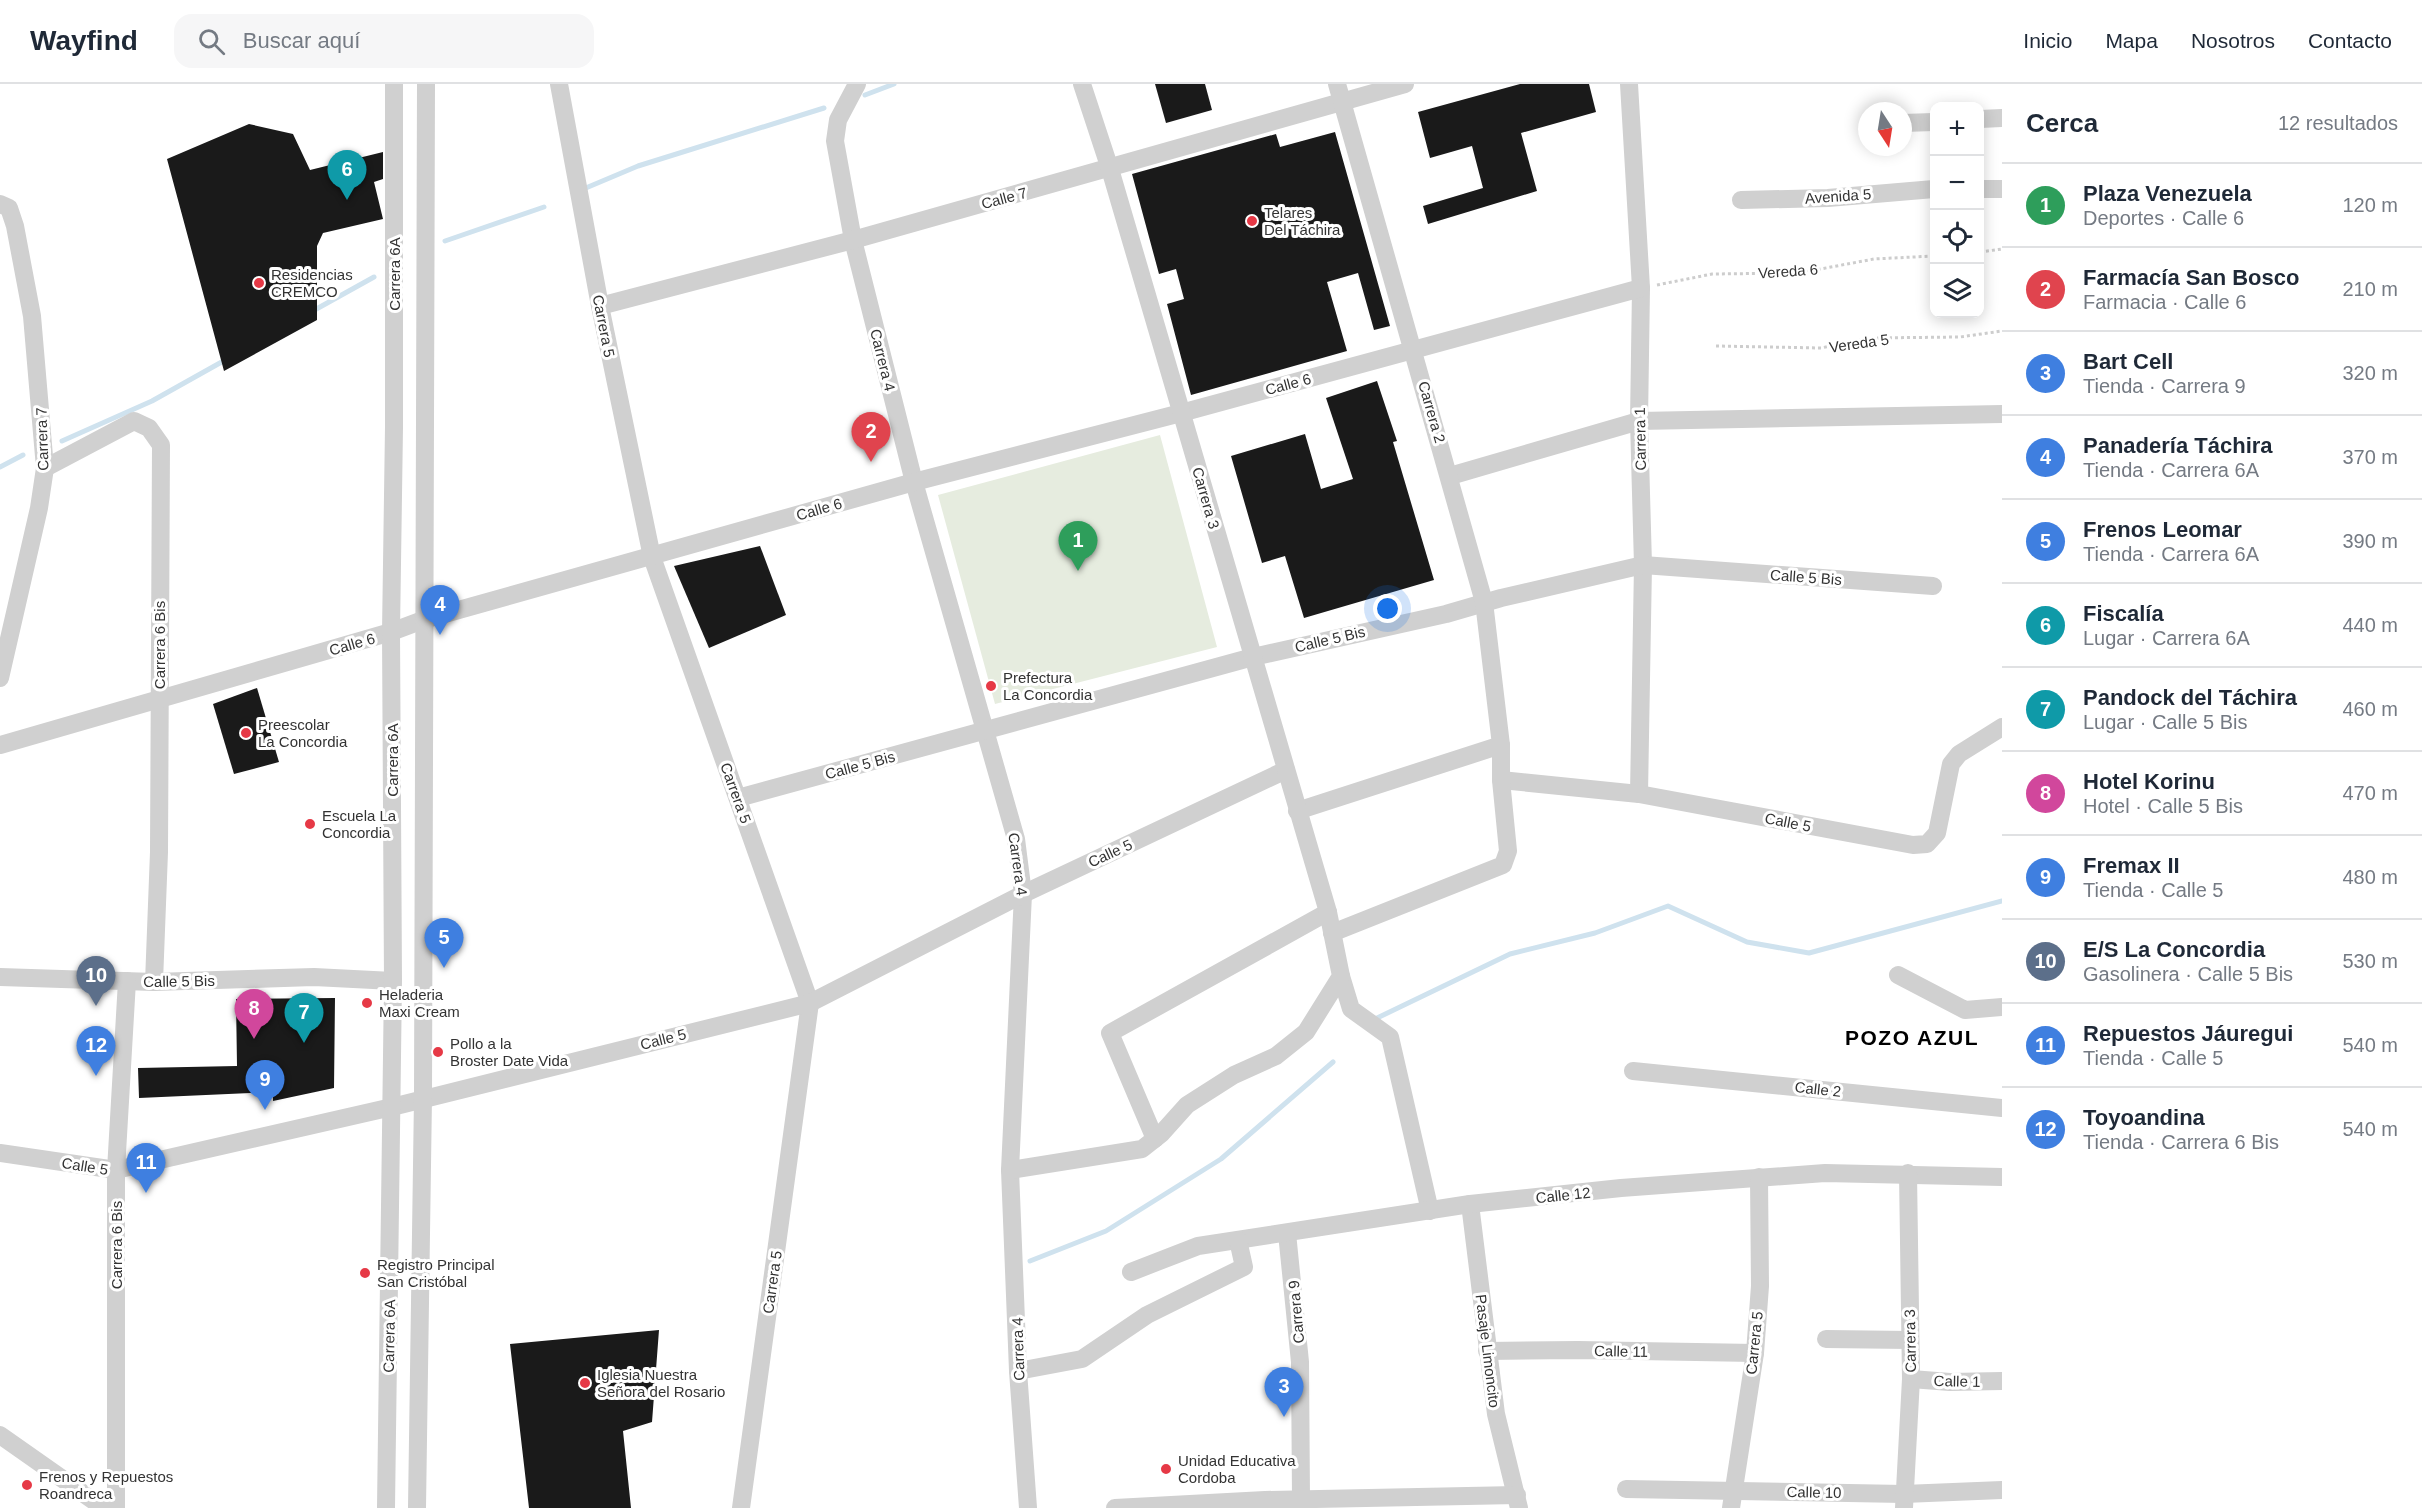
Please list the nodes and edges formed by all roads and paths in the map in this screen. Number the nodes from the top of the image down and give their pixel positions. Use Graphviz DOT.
graph roads {
  1 [pos="394,84"];
  2 [pos="426,84"];
  3 [pos="560,84"];
  4 [pos="857,84"];
  5 [pos="1082,84"];
  6 [pos="1406,84"];
  7 [pos="1629,84"];
  8 [pos="1340,93"];
  9 [pos="2002,118"];
  10 [pos="1984,119"];
  11 [pos="1930,122"];
  12 [pos="1912,123"];
  13 [pos="1110,169"];
  14 [pos="1930,189"];
  15 [pos="1984,189"];
  16 [pos="2002,189"];
  17 [pos="1741,200"];
  18 [pos="0,204"];
  19 [pos="853,240"];
  20 [pos="2002,249"];
  21 [pos="1984,251"];
  22 [pos="1930,256"];
  23 [pos="1641,288"];
  24 [pos="600,306"];
  25 [pos="2002,331"];
  26 [pos="1716,346"];
  27 [pos="1414,350"];
  28 [pos="1181,413"];
  29 [pos="2002,414"];
  30 [pos="1639,421"];
  31 [pos="45,468"];
  32 [pos="1450,476"];
  33 [pos="914,482"];
  34 [pos="652,557"];
  35 [pos="1643,565"];
  36 [pos="1932,586"];
  37 [pos="1484,602"];
  38 [pos="423,620"];
  39 [pos="391,632"];
  40 [pos="1252,657"];
  41 [pos="0,678"];
  42 [pos="158,701"];
  43 [pos="2002,727"];
  44 [pos="986,731"];
  45 [pos="0,745"];
  46 [pos="1501,745"];
  47 [pos="1286,770"];
  48 [pos="1501,780"];
  49 [pos="1639,794"];
  50 [pos="738,798"];
  51 [pos="1297,811"];
  52 [pos="1023,894"];
  53 [pos="1328,912"];
  54 [pos="1332,933"];
  55 [pos="1898,975"];
  56 [pos="1341,976"];
  57 [pos="0,977"];
  58 [pos="126,981"];
  59 [pos="393,981"];
  60 [pos="154,982"];
  61 [pos="810,1003"];
  62 [pos="2002,1007"];
  63 [pos="1633,1071"];
  64 [pos="423,1097"];
  65 [pos="392,1107"];
  66 [pos="2002,1108"];
  67 [pos="1155,1139"];
  68 [pos="0,1153"];
  69 [pos="116,1170"];
  70 [pos="1010,1170"];
  71 [pos="1908,1173"];
  72 [pos="2002,1176"];
  73 [pos="1759,1177"];
  74 [pos="1470,1204"];
  75 [pos="1430,1211"];
  76 [pos="1287,1233"];
  77 [pos="1238,1240"];
  78 [pos="1131,1272"];
  79 [pos="1826,1339"];
  80 [pos="1910,1340"];
  81 [pos="1487,1351"];
  82 [pos="1755,1353"];
  83 [pos="1018,1371"];
  84 [pos="1911,1379"];
  85 [pos="2002,1381"];
  86 [pos="0,1436"];
  87 [pos="1626,1489"];
  88 [pos="2002,1490"];
  89 [pos="1301,1499"];
  90 [pos="1731,1500"];
  91 [pos="1518,1501"];
  92 [pos="1904,1501"];
  93 [pos="1323,1503"];
  94 [pos="104,1508"];
  95 [pos="116,1508"];
  96 [pos="386,1508"];
  97 [pos="417,1508"];
  98 [pos="741,1508"];
  99 [pos="1028,1508"];
  100 [pos="1114,1508"];
  1 -- 39 [label="street, Carrera 6A"];
  2 -- 38 [label="street, Carrera 6A"];
  3 -- 24 [label="street, Carrera 5"];
  4 -- 19 [label="street, Carrera 4"];
  5 -- 13 [label="street, Carrera 3"];
  6 -- 8 [label="street, Calle 7"];
  7 -- 23 [label="street, Carrera 1"];
  8 -- 13 [label="street, Calle 7"];
  8 -- 27 [label="street, Carrera 2"];
  9 -- 10 [label="street"];
  11 -- 12 [label="street"];
  13 -- 19 [label="street, Calle 7"];
  13 -- 28 [label="street, Carrera 3"];
  14 -- 17 [label="street, Avenida 5"];
  15 -- 16 [label="street"];
  18 -- 31 [label="street, Carrera 7"];
  19 -- 24 [label="street, Calle 7"];
  19 -- 33 [label="street, Carrera 4"];
  20 -- 21 [label="path"];
  22 -- 23 [label="path, Vereda 6"];
  23 -- 27 [label="street, Calle 6"];
  23 -- 30 [label="street, Carrera 1"];
  24 -- 34 [label="street, Carrera 5"];
  25 -- 26 [label="path, Vereda 5"];
  27 -- 28 [label="street, Calle 6"];
  27 -- 32 [label="street, Carrera 2"];
  28 -- 33 [label="street, Calle 6"];
  28 -- 40 [label="street, Carrera 3"];
  29 -- 30 [label="street"];
  30 -- 32 [label="street"];
  30 -- 35 [label="street, Carrera 1"];
  31 -- 41 [label="street, Carrera 7"];
  31 -- 42 [label="street, Carrera 6 Bis"];
  32 -- 37 [label="street, Carrera 2"];
  33 -- 34 [label="street, Calle 6"];
  33 -- 44 [label="street, Carrera 4"];
  34 -- 38 [label="street, Calle 6"];
  34 -- 50 [label="street, Carrera 5"];
  35 -- 36 [label="street, Calle 5 Bis"];
  35 -- 37 [label="street, Calle 5 Bis"];
  35 -- 49 [label="street, Carrera 1"];
  37 -- 40 [label="street, Calle 5 Bis"];
  37 -- 46 [label="street, Carrera 2"];
  38 -- 39 [label="street, Calle 6"];
  38 -- 64 [label="street, Carrera 6A"];
  39 -- 42 [label="street, Calle 6"];
  39 -- 59 [label="street, Carrera 6A"];
  40 -- 44 [label="street, Calle 5 Bis"];
  40 -- 47 [label="street, Carrera 3"];
  42 -- 45 [label="street, Calle 6"];
  42 -- 60 [label="street, Carrera 6 Bis"];
  43 -- 49 [label="street, Calle 5"];
  44 -- 50 [label="street, Calle 5 Bis"];
  44 -- 52 [label="street, Carrera 4"];
  46 -- 48 [label="street, Carrera 2"];
  46 -- 51 [label="street"];
  47 -- 51 [label="street, Carrera 3"];
  47 -- 52 [label="street, Calle 5"];
  48 -- 49 [label="street, Calle 5"];
  48 -- 54 [label="street, Carrera 2"];
  50 -- 61 [label="street, Carrera 5"];
  51 -- 53 [label="street, Carrera 3"];
  52 -- 61 [label="street, Calle 5"];
  52 -- 70 [label="street, Carrera 4"];
  53 -- 54 [label="street, Carrera 3"];
  53 -- 67 [label="street"];
  54 -- 56 [label="street, Carrera 3"];
  55 -- 62 [label="street"];
  56 -- 67 [label="street"];
  56 -- 75 [label="street, Carrera 3"];
  57 -- 58 [label="street, Calle 5 Bis"];
  58 -- 60 [label="street, Calle 5 Bis"];
  58 -- 69 [label="street, Carrera 6 Bis"];
  59 -- 60 [label="street, Calle 5 Bis"];
  59 -- 65 [label="street, Carrera 6A"];
  61 -- 64 [label="street, Calle 5"];
  61 -- 98 [label="street, Carrera 5"];
  63 -- 66 [label="street, Calle 2"];
  64 -- 65 [label="street, Calle 5"];
  64 -- 97 [label="street, Carrera 6A"];
  65 -- 69 [label="street, Calle 5"];
  65 -- 96 [label="street, Carrera 6A"];
  67 -- 70 [label="street"];
  68 -- 69 [label="street, Calle 5"];
  69 -- 95 [label="street, Carrera 6 Bis"];
  70 -- 83 [label="street, Carrera 4"];
  71 -- 72 [label="street, Calle 12"];
  71 -- 73 [label="street, Calle 12"];
  71 -- 80 [label="street, Carrera 3"];
  73 -- 74 [label="street, Calle 12"];
  73 -- 82 [label="street, Carrera 5"];
  74 -- 75 [label="street, Calle 12"];
  74 -- 81 [label="street, Pasaje Limoncito"];
  75 -- 76 [label="street, Calle 12"];
  76 -- 77 [label="street, Calle 12"];
  76 -- 89 [label="street, Carrera 9"];
  77 -- 78 [label="street, Calle 12"];
  77 -- 83 [label="street"];
  79 -- 80 [label="street"];
  80 -- 84 [label="street, Carrera 3"];
  81 -- 82 [label="street, Calle 11"];
  81 -- 91 [label="street, Pasaje Limoncito"];
  82 -- 90 [label="street, Carrera 5"];
  83 -- 99 [label="street, Carrera 4"];
  84 -- 85 [label="street, Calle 1"];
  84 -- 92 [label="street, Carrera 3"];
  86 -- 94 [label="street"];
  87 -- 90 [label="street, Calle 10"];
  88 -- 92 [label="street, Calle 10"];
  89 -- 93 [label="street"];
  89 -- 100 [label="street"];
  90 -- 92 [label="street, Calle 10"];
  91 -- 93 [label="street"];
}
